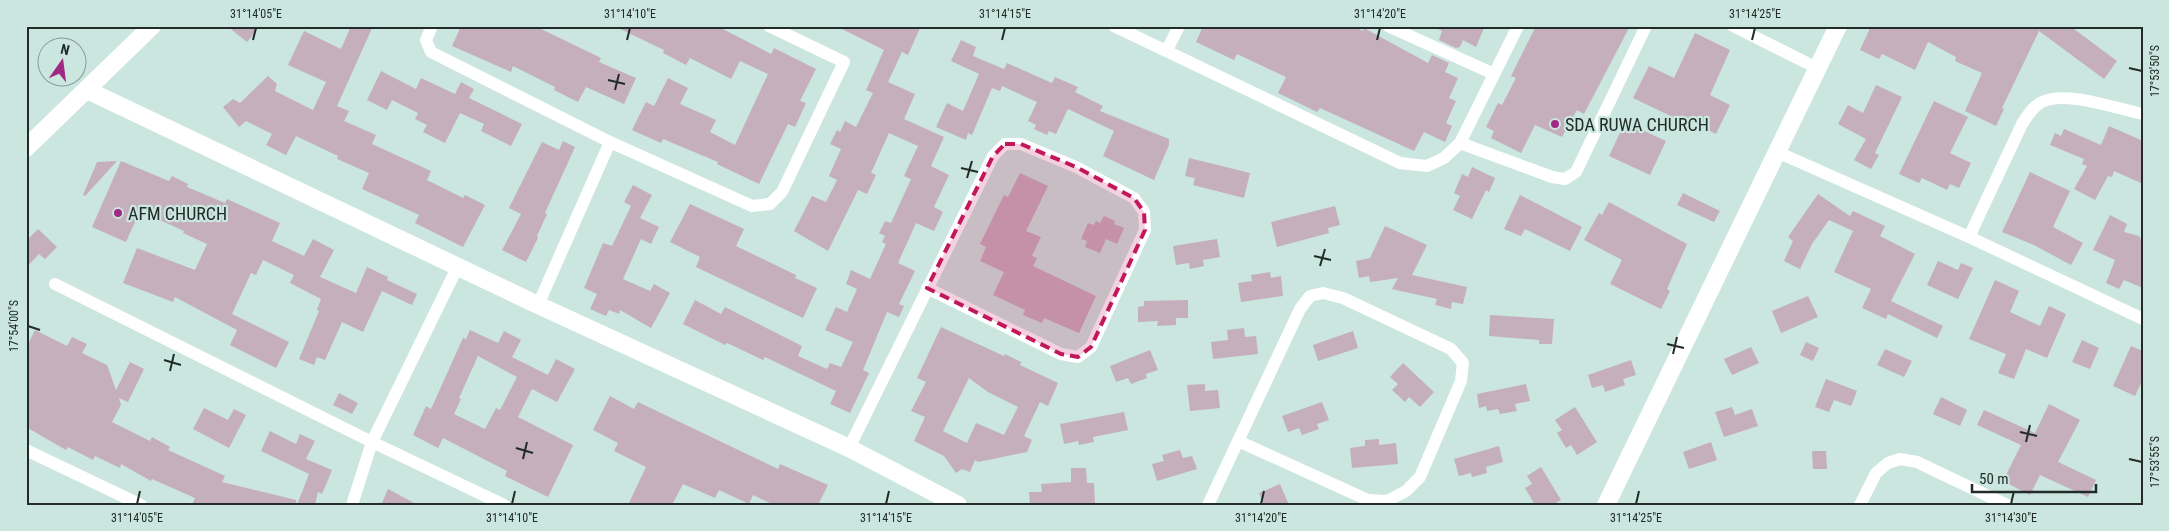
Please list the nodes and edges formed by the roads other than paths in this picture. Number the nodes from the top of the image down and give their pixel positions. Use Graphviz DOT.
graph roads {
  1 [pos="152,26"];
  2 [pos="432,26"];
  3 [pos="769,26"];
  4 [pos="1114,26"];
  5 [pos="1179,26"];
  6 [pos="1388,26"];
  7 [pos="1518,26"];
  8 [pos="1646,26"];
  9 [pos="1733,26"];
  10 [pos="1838,26"];
  11 [pos="1167,50"];
  12 [pos="1819,69"];
  13 [pos="1494,74"];
  14 [pos="87,90"];
  15 [pos="2143,114"];
  16 [pos="610,142"];
  17 [pos="1460,144"];
  18 [pos="26,148"];
  19 [pos="1777,152"];
  20 [pos="1969,237"];
  21 [pos="458,266"];
  22 [pos="54,284"];
  23 [pos="927,288"];
  24 [pos="538,305"];
  25 [pos="2143,319"];
  26 [pos="1238,441"];
  27 [pos="372,442"];
  28 [pos="849,448"];
  29 [pos="26,450"];
  30 [pos="141,505"];
  31 [pos="352,505"];
  32 [pos="504,505"];
  33 [pos="958,505"];
  34 [pos="1208,505"];
  35 [pos="1606,505"];
  36 [pos="1860,505"];
  37 [pos="2007,505"];
  1 -- 14 [label="street"];
  2 -- 16 [label="street"];
  3 -- 16 [label="street"];
  4 -- 11 [label="street"];
  5 -- 11 [label="street"];
  6 -- 13 [label="street"];
  7 -- 13 [label="street"];
  8 -- 17 [label="street"];
  9 -- 12 [label="street"];
  10 -- 12 [label="street"];
  11 -- 17 [label="street"];
  12 -- 19 [label="street"];
  13 -- 17 [label="street"];
  14 -- 18 [label="street"];
  14 -- 21 [label="street"];
  15 -- 20 [label="street"];
  16 -- 24 [label="street"];
  19 -- 20 [label="street"];
  19 -- 35 [label="street"];
  20 -- 25 [label="street"];
  21 -- 24 [label="street"];
  21 -- 27 [label="street"];
  22 -- 27 [label="street"];
  23 -- 23 [label="street"];
  23 -- 28 [label="street"];
  24 -- 28 [label="street"];
  26 -- 26 [label="street"];
  26 -- 34 [label="street"];
  27 -- 31 [label="street"];
  27 -- 32 [label="street"];
  28 -- 33 [label="street"];
  29 -- 30 [label="street"];
  36 -- 37 [label="street"];
}
